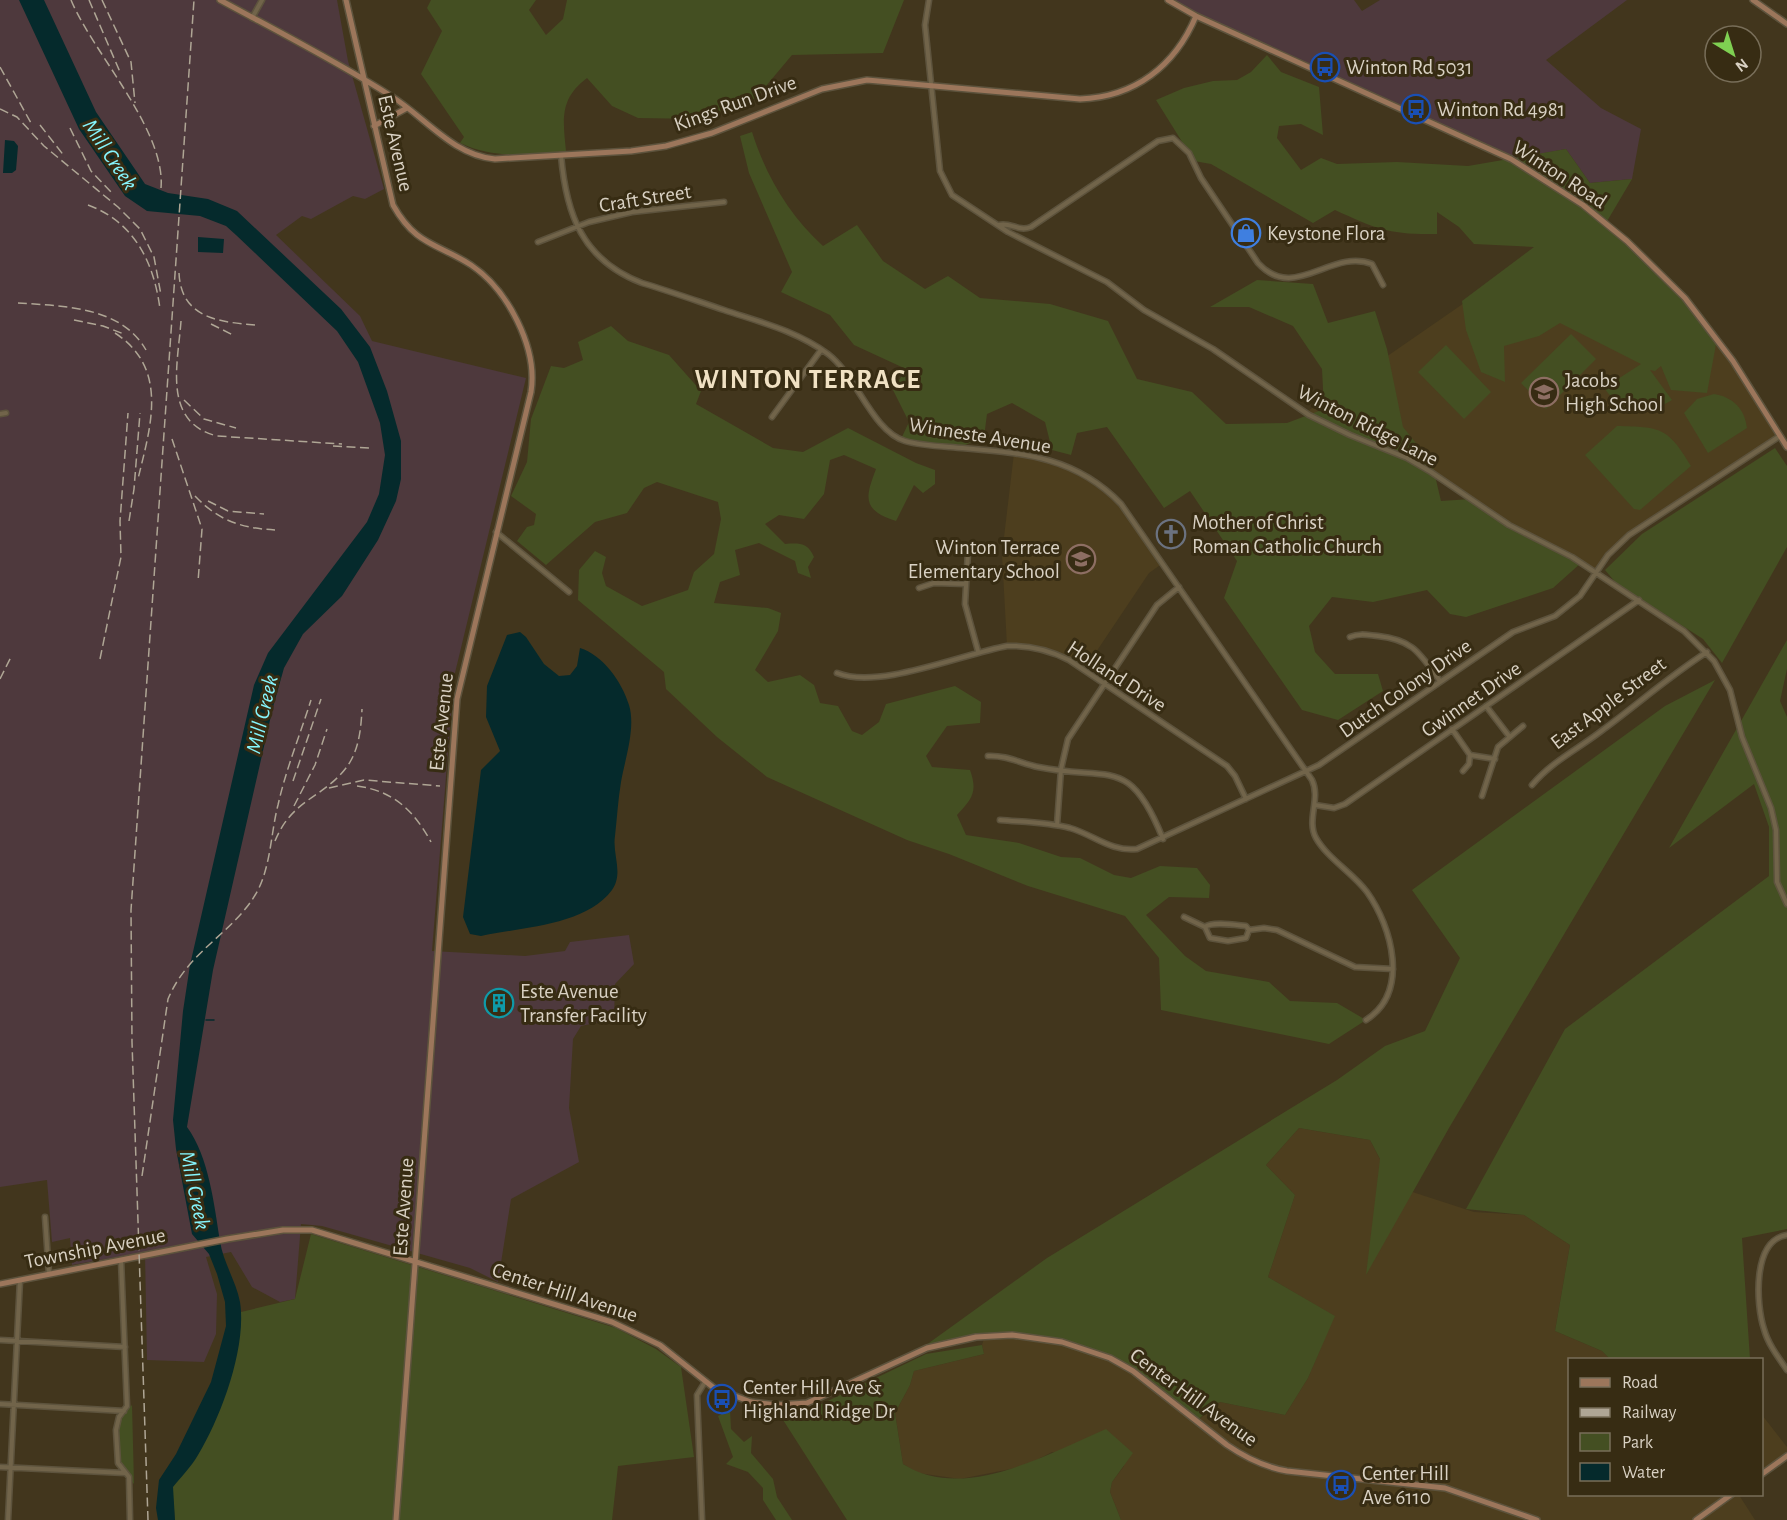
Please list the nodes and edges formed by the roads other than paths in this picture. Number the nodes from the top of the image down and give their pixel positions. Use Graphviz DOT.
graph roads {
  1 [pos="220,0"];
  2 [pos="262,0"];
  3 [pos="346,0"];
  4 [pos="929,0"];
  5 [pos="1168,0"];
  6 [pos="1754,0"];
  7 [pos="1196,16"];
  8 [pos="252,18"];
  9 [pos="1787,24"];
  10 [pos="363,79"];
  11 [pos="931,85"];
  12 [pos="407,108"];
  13 [pos="374,126"];
  14 [pos="561,155"];
  15 [pos="724,202"];
  16 [pos="999,226"];
  17 [pos="577,227"];
  18 [pos="538,242"];
  19 [pos="1383,285"];
  20 [pos="821,350"];
  21 [pos="6,413"];
  22 [pos="0,414"];
  23 [pos="772,417"];
  24 [pos="1780,436"];
  25 [pos="1787,447"];
  26 [pos="496,532"];
  27 [pos="968,552"];
  28 [pos="1596,573"];
  29 [pos="966,584"];
  30 [pos="1179,587"];
  31 [pos="919,588"];
  32 [pos="570,592"];
  33 [pos="1639,600"];
  34 [pos="1350,637"];
  35 [pos="978,651"];
  36 [pos="1707,652"];
  37 [pos="837,673"];
  38 [pos="1440,681"];
  39 [pos="1104,684"];
  40 [pos="1486,706"];
  41 [pos="1523,726"];
  42 [pos="1452,729"];
  43 [pos="1509,736"];
  44 [pos="1470,755"];
  45 [pos="988,756"];
  46 [pos="1495,759"];
  47 [pos="1061,769"];
  48 [pos="1306,771"];
  49 [pos="1463,771"];
  50 [pos="1532,785"];
  51 [pos="1482,796"];
  52 [pos="1246,799"];
  53 [pos="1315,806"];
  54 [pos="1000,820"];
  55 [pos="1057,825"];
  56 [pos="1163,839"];
  57 [pos="1787,904"];
  58 [pos="1184,917"];
  59 [pos="1205,927"];
  60 [pos="1249,930"];
  61 [pos="1393,969"];
  62 [pos="1366,1020"];
  63 [pos="45,1217"];
  64 [pos="1787,1235"];
  65 [pos="195,1245"];
  66 [pos="121,1260"];
  67 [pos="416,1261"];
  68 [pos="49,1274"];
  69 [pos="20,1280"];
  70 [pos="0,1284"];
  71 [pos="0,1340"];
  72 [pos="18,1341"];
  73 [pos="125,1347"];
  74 [pos="1787,1370"];
  75 [pos="705,1382"];
  76 [pos="0,1404"];
  77 [pos="14,1405"];
  78 [pos="124,1411"];
  79 [pos="1787,1456"];
  80 [pos="0,1467"];
  81 [pos="11,1468"];
  82 [pos="125,1473"];
  83 [pos="1763,1473"];
  84 [pos="1729,1496"];
  85 [pos="8,1520"];
  86 [pos="130,1520"];
  87 [pos="396,1520"];
  88 [pos="702,1520"];
  89 [pos="1537,1520"];
  90 [pos="1696,1520"];
  1 -- 8 [label="street, Kings Run Drive"];
  2 -- 8 [label="street"];
  3 -- 10 [label="street, Este Avenue"];
  4 -- 11 [label="street, Winton Ridge Lane"];
  5 -- 7 [label="street, Winton Road"];
  6 -- 9 [label="street"];
  7 -- 11 [label="street, Kings Run Drive"];
  7 -- 24 [label="street, Winton Road"];
  8 -- 10 [label="street, Kings Run Drive"];
  10 -- 12 [label="street, Kings Run Drive"];
  10 -- 13 [label="street, Este Avenue"];
  11 -- 14 [label="street, Kings Run Drive"];
  11 -- 16 [label="street, Winton Ridge Lane"];
  12 -- 13 [label="street"];
  12 -- 14 [label="street, Kings Run Drive"];
  13 -- 26 [label="street, Este Avenue"];
  14 -- 17 [label="street, Winneste Avenue"];
  15 -- 17 [label="street, Craft Street"];
  16 -- 19 [label="street"];
  16 -- 28 [label="street, Winton Ridge Lane"];
  17 -- 18 [label="street, Craft Street"];
  17 -- 20 [label="street, Winneste Avenue"];
  20 -- 23 [label="street"];
  20 -- 30 [label="street, Winneste Avenue"];
  21 -- 22 [label="street"];
  24 -- 25 [label="street, Winton Road"];
  24 -- 28 [label="street, Dutch Colony Drive"];
  26 -- 32 [label="street"];
  26 -- 67 [label="street, Este Avenue"];
  27 -- 29 [label="street"];
  28 -- 33 [label="street, Winton Ridge Lane"];
  28 -- 38 [label="street, Dutch Colony Drive"];
  29 -- 31 [label="street"];
  29 -- 35 [label="street"];
  30 -- 39 [label="street"];
  30 -- 48 [label="street, Winneste Avenue"];
  33 -- 36 [label="street, Winton Ridge Lane"];
  33 -- 40 [label="street, Gwinnet Drive"];
  34 -- 38 [label="street"];
  35 -- 37 [label="street, Holland Drive"];
  35 -- 39 [label="street, Holland Drive"];
  36 -- 50 [label="street, East Apple Street"];
  36 -- 57 [label="street, Winton Ridge Lane"];
  38 -- 48 [label="street, Dutch Colony Drive"];
  39 -- 47 [label="street"];
  39 -- 52 [label="street, Holland Drive"];
  40 -- 42 [label="street, Gwinnet Drive"];
  40 -- 43 [label="street"];
  41 -- 43 [label="street"];
  42 -- 44 [label="street"];
  42 -- 53 [label="street, Gwinnet Drive"];
  43 -- 46 [label="street"];
  44 -- 46 [label="street"];
  44 -- 49 [label="street"];
  45 -- 47 [label="street"];
  46 -- 51 [label="street"];
  47 -- 55 [label="street"];
  47 -- 56 [label="street"];
  48 -- 52 [label="street, Dutch Colony Drive"];
  48 -- 53 [label="street, Winneste Avenue"];
  52 -- 56 [label="street, Dutch Colony Drive"];
  53 -- 61 [label="street, Winneste Avenue"];
  54 -- 55 [label="street, Dutch Colony Drive"];
  55 -- 56 [label="street, Dutch Colony Drive"];
  58 -- 59 [label="street"];
  59 -- 60 [label="street"];
  59 -- 60 [label="street"];
  60 -- 61 [label="street"];
  61 -- 62 [label="street, Winneste Avenue"];
  63 -- 68 [label="street"];
  64 -- 74 [label="street"];
  65 -- 66 [label="street, Township Avenue"];
  65 -- 67 [label="street, Center Hill Avenue"];
  66 -- 68 [label="street, Township Avenue"];
  66 -- 73 [label="street"];
  67 -- 75 [label="street, Center Hill Avenue"];
  67 -- 87 [label="street, Este Avenue"];
  68 -- 69 [label="street, Township Avenue"];
  69 -- 70 [label="street, Township Avenue"];
  69 -- 72 [label="street"];
  71 -- 72 [label="street"];
  72 -- 73 [label="street"];
  72 -- 77 [label="street"];
  73 -- 78 [label="street"];
  75 -- 88 [label="street"];
  75 -- 89 [label="street, Center Hill Avenue"];
  76 -- 77 [label="street"];
  77 -- 78 [label="street"];
  77 -- 81 [label="street"];
  78 -- 82 [label="street"];
  79 -- 83 [label="street"];
  80 -- 81 [label="street"];
  81 -- 82 [label="street"];
  81 -- 85 [label="street"];
  82 -- 86 [label="street"];
  84 -- 90 [label="street"];
}
